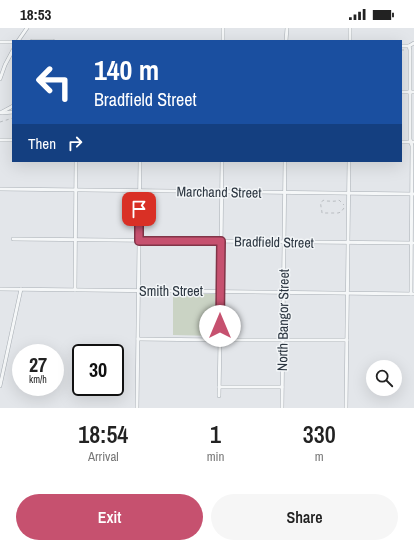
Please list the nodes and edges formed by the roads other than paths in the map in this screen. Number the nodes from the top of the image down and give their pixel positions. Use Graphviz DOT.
graph roads {
  1 [pos="27,28"];
  2 [pos="223,28"];
  3 [pos="287,28"];
  4 [pos="350,28"];
  5 [pos="19,40"];
  6 [pos="223,40"];
  7 [pos="286,40"];
  8 [pos="350,40"];
  9 [pos="0,42"];
  10 [pos="12,42"];
  11 [pos="414,43"];
  12 [pos="402,46"];
  13 [pos="409,46"];
  14 [pos="12,52"];
  15 [pos="0,80"];
  16 [pos="402,92"];
  17 [pos="410,92"];
  18 [pos="414,92"];
  19 [pos="12,107"];
  20 [pos="12,112"];
  21 [pos="0,113"];
  22 [pos="0,140"];
  23 [pos="12,140"];
  24 [pos="412,142"];
  25 [pos="76,162"];
  26 [pos="140,162"];
  27 [pos="222,162"];
  28 [pos="285,162"];
  29 [pos="349,162"];
  30 [pos="0,189"];
  31 [pos="76,190"];
  32 [pos="140,191"];
  33 [pos="222,192"];
  34 [pos="285,192"];
  35 [pos="348,193"];
  36 [pos="413,194"];
  37 [pos="13,239"];
  38 [pos="75,240"];
  39 [pos="139,241"];
  40 [pos="221,241"];
  41 [pos="284,242"];
  42 [pos="348,243"];
  43 [pos="413,243"];
  44 [pos="0,289"];
  45 [pos="21,290"];
  46 [pos="75,290"];
  47 [pos="138,291"];
  48 [pos="220,291"];
  49 [pos="283,292"];
  50 [pos="348,293"];
  51 [pos="412,294"];
  52 [pos="138,339"];
  53 [pos="220,340"];
  54 [pos="283,340"];
  55 [pos="347,340"];
  56 [pos="0,386"];
  57 [pos="219,387"];
  58 [pos="282,387"];
  59 [pos="219,396"];
  60 [pos="137,408"];
  61 [pos="282,408"];
  62 [pos="346,408"];
  1 -- 5 [label="street"];
  2 -- 6 [label="street"];
  3 -- 7 [label="street"];
  4 -- 8 [label="street"];
  9 -- 10 [label="street"];
  11 -- 13 [label="street"];
  12 -- 13 [label="street"];
  13 -- 17 [label="street"];
  14 -- 15 [label="street"];
  16 -- 17 [label="street"];
  17 -- 18 [label="street"];
  17 -- 24 [label="street"];
  19 -- 21 [label="street"];
  20 -- 21 [label="street"];
  22 -- 23 [label="street"];
  24 -- 36 [label="street"];
  25 -- 31 [label="street"];
  26 -- 32 [label="street"];
  27 -- 33 [label="street"];
  28 -- 34 [label="street, North Bangor Street"];
  29 -- 35 [label="street"];
  30 -- 31 [label="street, Marchand Street"];
  31 -- 32 [label="street, Marchand Street"];
  31 -- 38 [label="street"];
  32 -- 33 [label="street, Marchand Street"];
  32 -- 39 [label="street"];
  33 -- 34 [label="street, Marchand Street"];
  33 -- 40 [label="street"];
  34 -- 35 [label="street, Marchand Street"];
  34 -- 41 [label="street, North Bangor Street"];
  35 -- 36 [label="street, Marchand Street"];
  35 -- 42 [label="street"];
  36 -- 43 [label="street"];
  37 -- 38 [label="street, Bradfield Street"];
  38 -- 39 [label="street, Bradfield Street"];
  38 -- 46 [label="street"];
  39 -- 40 [label="street, Bradfield Street"];
  39 -- 47 [label="street"];
  40 -- 41 [label="street, Bradfield Street"];
  40 -- 48 [label="street"];
  41 -- 42 [label="street, Bradfield Street"];
  41 -- 49 [label="street, North Bangor Street"];
  42 -- 43 [label="street, Bradfield Street"];
  42 -- 50 [label="street"];
  43 -- 51 [label="street"];
  44 -- 45 [label="street, Smith Street"];
  45 -- 46 [label="street, Smith Street"];
  45 -- 56 [label="street"];
  46 -- 47 [label="street, Smith Street"];
  47 -- 48 [label="street, Smith Street"];
  47 -- 52 [label="street"];
  48 -- 49 [label="street, Smith Street"];
  48 -- 53 [label="street"];
  49 -- 50 [label="street, Smith Street"];
  49 -- 54 [label="street, North Bangor Street"];
  50 -- 51 [label="street, Smith Street"];
  50 -- 55 [label="street"];
  52 -- 53 [label="street"];
  52 -- 60 [label="street"];
  53 -- 54 [label="street"];
  53 -- 57 [label="street"];
  54 -- 55 [label="street"];
  54 -- 58 [label="street, North Bangor Street"];
  55 -- 62 [label="street"];
  57 -- 58 [label="street"];
  57 -- 59 [label="street"];
  58 -- 61 [label="street, North Bangor Street"];
}
